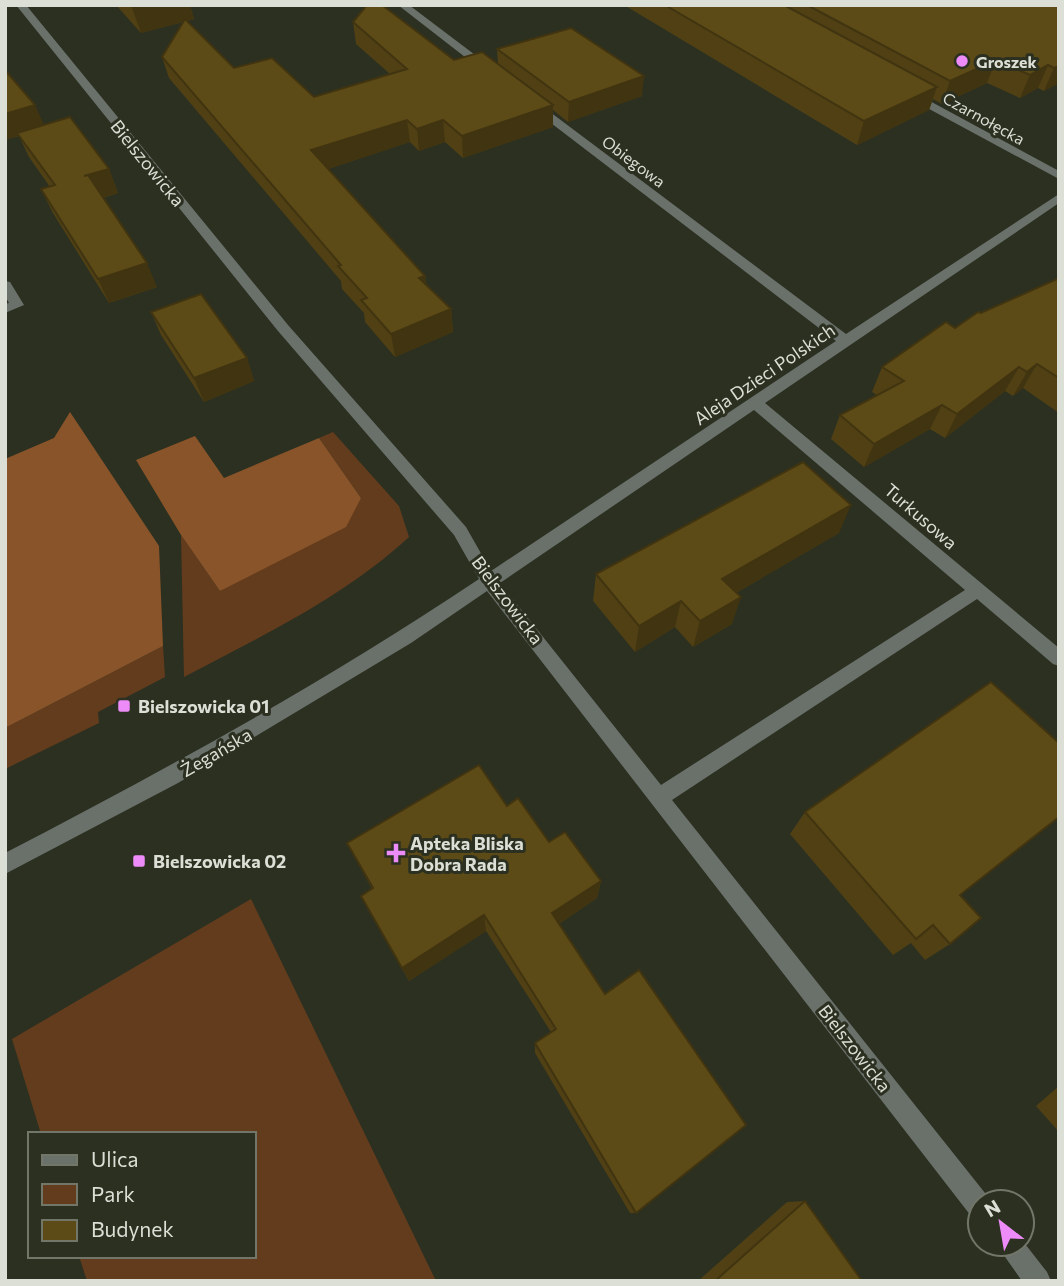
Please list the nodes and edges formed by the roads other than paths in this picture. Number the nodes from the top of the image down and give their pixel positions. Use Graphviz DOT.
graph roads {
  1 [pos="21,5"];
  2 [pos="403,5"];
  3 [pos="502,81"];
  4 [pos="894,86"];
  5 [pos="524,98"];
  6 [pos="1059,176"];
  7 [pos="1059,197"];
  8 [pos="5,285"];
  9 [pos="11,307"];
  10 [pos="847,342"];
  11 [pos="756,403"];
  12 [pos="488,580"];
  13 [pos="978,590"];
  14 [pos="1059,659"];
  15 [pos="657,798"];
  16 [pos="5,864"];
  17 [pos="966,1189"];
  18 [pos="1020,1258"];
  19 [pos="1038,1281"];
  1 -- 12 [label="street, Bielszowicka"];
  2 -- 3 [label="street"];
  4 -- 6 [label="street, Czarnołęcka"];
  5 -- 10 [label="street, Obiegowa"];
  7 -- 10 [label="street, Aleja Dzieci Polskich"];
  8 -- 9 [label="street"];
  10 -- 11 [label="street, Aleja Dzieci Polskich"];
  11 -- 12 [label="street, Aleja Dzieci Polskich"];
  11 -- 13 [label="street, Turkusowa"];
  12 -- 15 [label="street, Bielszowicka"];
  12 -- 16 [label="street, Żegańska"];
  13 -- 14 [label="street, Turkusowa"];
  13 -- 15 [label="street"];
  15 -- 17 [label="street, Bielszowicka"];
  18 -- 19 [label="street"];
}
